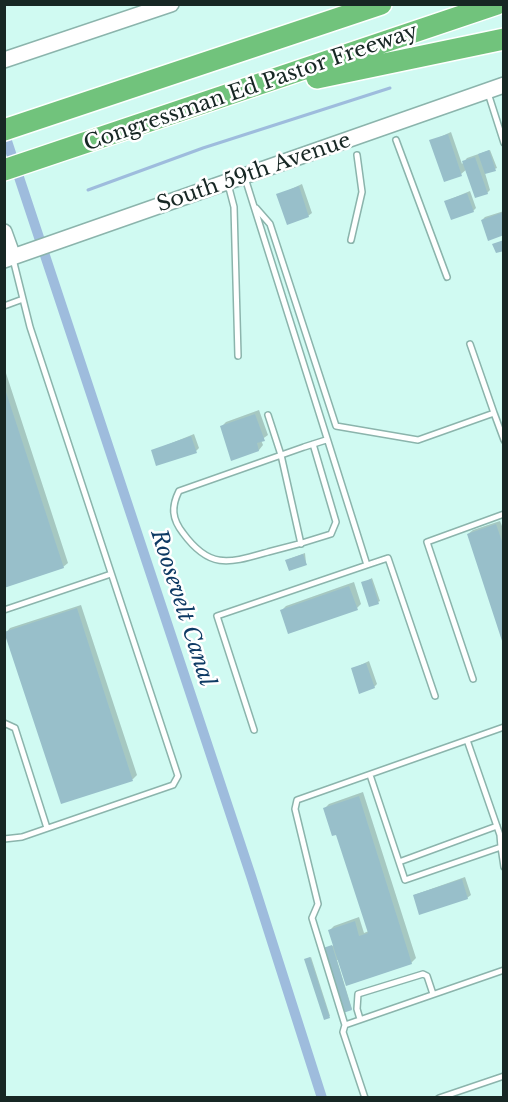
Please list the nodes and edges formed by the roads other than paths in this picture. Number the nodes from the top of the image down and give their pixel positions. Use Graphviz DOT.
graph roads {
  1 [pos="171,4"];
  2 [pos="337,4"];
  3 [pos="381,4"];
  4 [pos="497,4"];
  5 [pos="504,39"];
  6 [pos="217,59"];
  7 [pos="4,60"];
  8 [pos="504,85"];
  9 [pos="254,86"];
  10 [pos="487,91"];
  11 [pos="4,130"];
  12 [pos="396,140"];
  13 [pos="504,144"];
  14 [pos="357,155"];
  15 [pos="4,170"];
  16 [pos="244,176"];
  17 [pos="228,182"];
  18 [pos="253,204"];
  19 [pos="4,232"];
  20 [pos="351,240"];
  21 [pos="9,259"];
  22 [pos="447,277"];
  23 [pos="23,299"];
  24 [pos="4,306"];
  25 [pos="470,344"];
  26 [pos="238,356"];
  27 [pos="494,414"];
  28 [pos="268,415"];
  29 [pos="326,440"];
  30 [pos="504,440"];
  31 [pos="313,444"];
  32 [pos="281,455"];
  33 [pos="504,514"];
  34 [pos="301,544"];
  35 [pos="367,565"];
  36 [pos="111,574"];
  37 [pos="4,610"];
  38 [pos="473,679"];
  39 [pos="435,696"];
  40 [pos="4,723"];
  41 [pos="504,727"];
  42 [pos="254,730"];
  43 [pos="467,740"];
  44 [pos="370,775"];
  45 [pos="497,826"];
  46 [pos="47,828"];
  47 [pos="4,839"];
  48 [pos="501,847"];
  49 [pos="399,862"];
  50 [pos="504,867"];
  51 [pos="502,971"];
  52 [pos="504,979"];
  53 [pos="433,994"];
  54 [pos="360,1019"];
  55 [pos="345,1025"];
  56 [pos="504,1076"];
  57 [pos="365,1098"];
  58 [pos="439,1098"];
  1 -- 7 [label="main road"];
  2 -- 6 [label="highway"];
  3 -- 6 [label="highway, Congressman Ed Pastor Freeway"];
  4 -- 9 [label="highway, Congressman Ed Pastor Freeway"];
  5 -- 9 [label="highway"];
  6 -- 11 [label="highway, Congressman Ed Pastor Freeway"];
  8 -- 10 [label="main road, South 59th Avenue"];
  9 -- 15 [label="highway, Congressman Ed Pastor Freeway"];
  10 -- 13 [label="lane"];
  10 -- 16 [label="main road, South 59th Avenue"];
  12 -- 22 [label="lane"];
  14 -- 20 [label="lane"];
  16 -- 17 [label="main road, South 59th Avenue"];
  16 -- 18 [label="lane"];
  17 -- 21 [label="main road, South 59th Avenue"];
  17 -- 26 [label="lane"];
  18 -- 27 [label="lane"];
  18 -- 29 [label="lane"];
  19 -- 21 [label="main road"];
  21 -- 23 [label="lane"];
  23 -- 24 [label="lane"];
  23 -- 36 [label="lane"];
  25 -- 27 [label="lane"];
  27 -- 30 [label="lane"];
  28 -- 32 [label="lane"];
  29 -- 31 [label="lane"];
  29 -- 35 [label="lane"];
  31 -- 32 [label="lane"];
  31 -- 34 [label="lane"];
  32 -- 34 [label="lane"];
  32 -- 34 [label="lane"];
  33 -- 38 [label="lane"];
  35 -- 39 [label="lane"];
  35 -- 42 [label="lane"];
  36 -- 37 [label="lane"];
  36 -- 46 [label="lane"];
  40 -- 46 [label="lane"];
  41 -- 43 [label="lane"];
  43 -- 44 [label="lane"];
  43 -- 45 [label="lane"];
  44 -- 49 [label="lane"];
  44 -- 55 [label="lane"];
  45 -- 48 [label="lane"];
  45 -- 49 [label="lane"];
  46 -- 47 [label="lane"];
  48 -- 49 [label="lane"];
  48 -- 50 [label="lane"];
  51 -- 52 [label="lane"];
  51 -- 53 [label="lane"];
  53 -- 54 [label="lane"];
  53 -- 54 [label="lane"];
  54 -- 55 [label="lane"];
  55 -- 57 [label="lane"];
  56 -- 58 [label="lane"];
}
